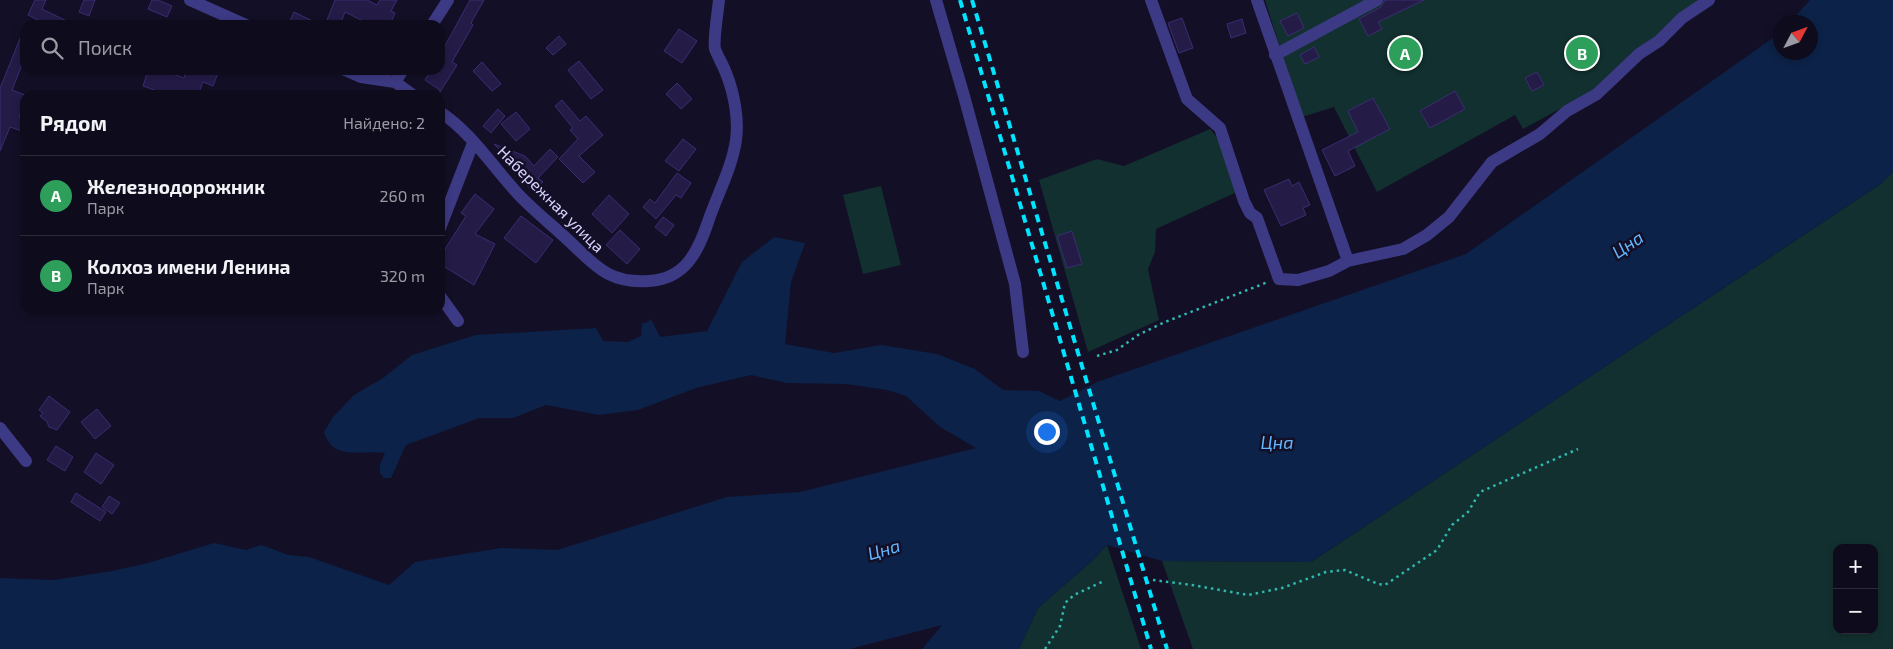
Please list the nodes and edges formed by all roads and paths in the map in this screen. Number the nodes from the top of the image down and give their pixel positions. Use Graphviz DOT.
graph roads {
  1 [pos="190,0"];
  2 [pos="448,0"];
  3 [pos="719,0"];
  4 [pos="936,0"];
  5 [pos="1151,0"];
  6 [pos="1257,0"];
  7 [pos="1377,0"];
  8 [pos="1709,0"];
  9 [pos="235,20"];
  10 [pos="435,20"];
  11 [pos="1275,55"];
  12 [pos="355,75"];
  13 [pos="400,75"];
  14 [pos="395,82"];
  15 [pos="406,90"];
  16 [pos="445,116"];
  17 [pos="473,143"];
  18 [pos="445,215"];
  19 [pos="1348,261"];
  20 [pos="1280,279"];
  21 [pos="445,303"];
  22 [pos="458,321"];
  23 [pos="1023,352"];
  24 [pos="1097,356"];
  25 [pos="0,428"];
  26 [pos="1578,449"];
  27 [pos="26,461"];
  28 [pos="1153,580"];
  29 [pos="1102,582"];
  30 [pos="1045,649"];
  1 -- 9 [label="street"];
  2 -- 10 [label="street"];
  3 -- 17 [label="street, Набережная улица"];
  4 -- 23 [label="street"];
  5 -- 20 [label="street"];
  6 -- 11 [label="street"];
  7 -- 11 [label="street"];
  8 -- 19 [label="street"];
  11 -- 19 [label="street"];
  12 -- 14 [label="street"];
  13 -- 14 [label="street"];
  14 -- 15 [label="street"];
  16 -- 17 [label="street, Набережная улица"];
  17 -- 18 [label="street"];
  19 -- 20 [label="street"];
  20 -- 24 [label="path"];
  21 -- 22 [label="street"];
  25 -- 27 [label="street"];
  26 -- 28 [label="path"];
  29 -- 30 [label="path"];
}
